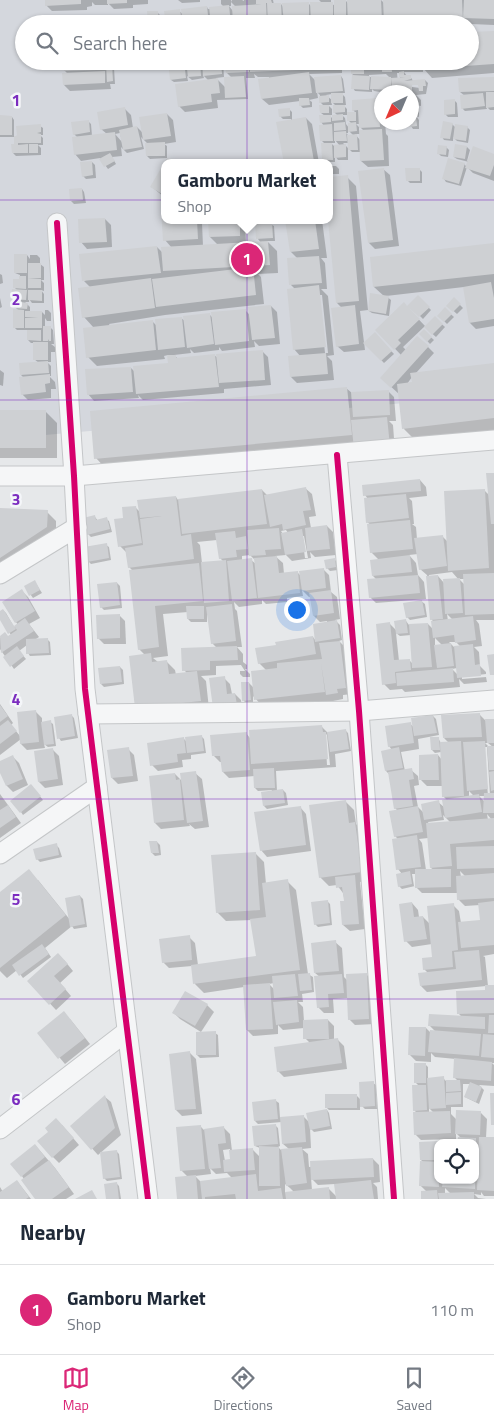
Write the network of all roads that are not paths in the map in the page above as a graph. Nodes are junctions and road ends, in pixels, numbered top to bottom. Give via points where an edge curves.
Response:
1 (57, 222) dead end
2 (494, 440) edge
3 (337, 454) junction
4 (0, 476) edge
5 (74, 476) junction
6 (77, 527) junction
7 (0, 574) edge
8 (494, 700) edge
9 (359, 710) junction
10 (88, 714) junction
11 (97, 787) junction
12 (0, 854) edge
13 (126, 1032) junction
14 (0, 1129) edge
15 (148, 1199) edge
16 (394, 1199) edge

1 - 5 street
2 - 3 street
3 - 5 street
3 - 9 street
4 - 5 street
5 - 6 street
6 - 7 street
6 - 10 street
8 - 9 street
9 - 10 street
9 - 16 street
10 - 11 street
11 - 12 street
11 - 13 street
13 - 14 street
13 - 15 street

